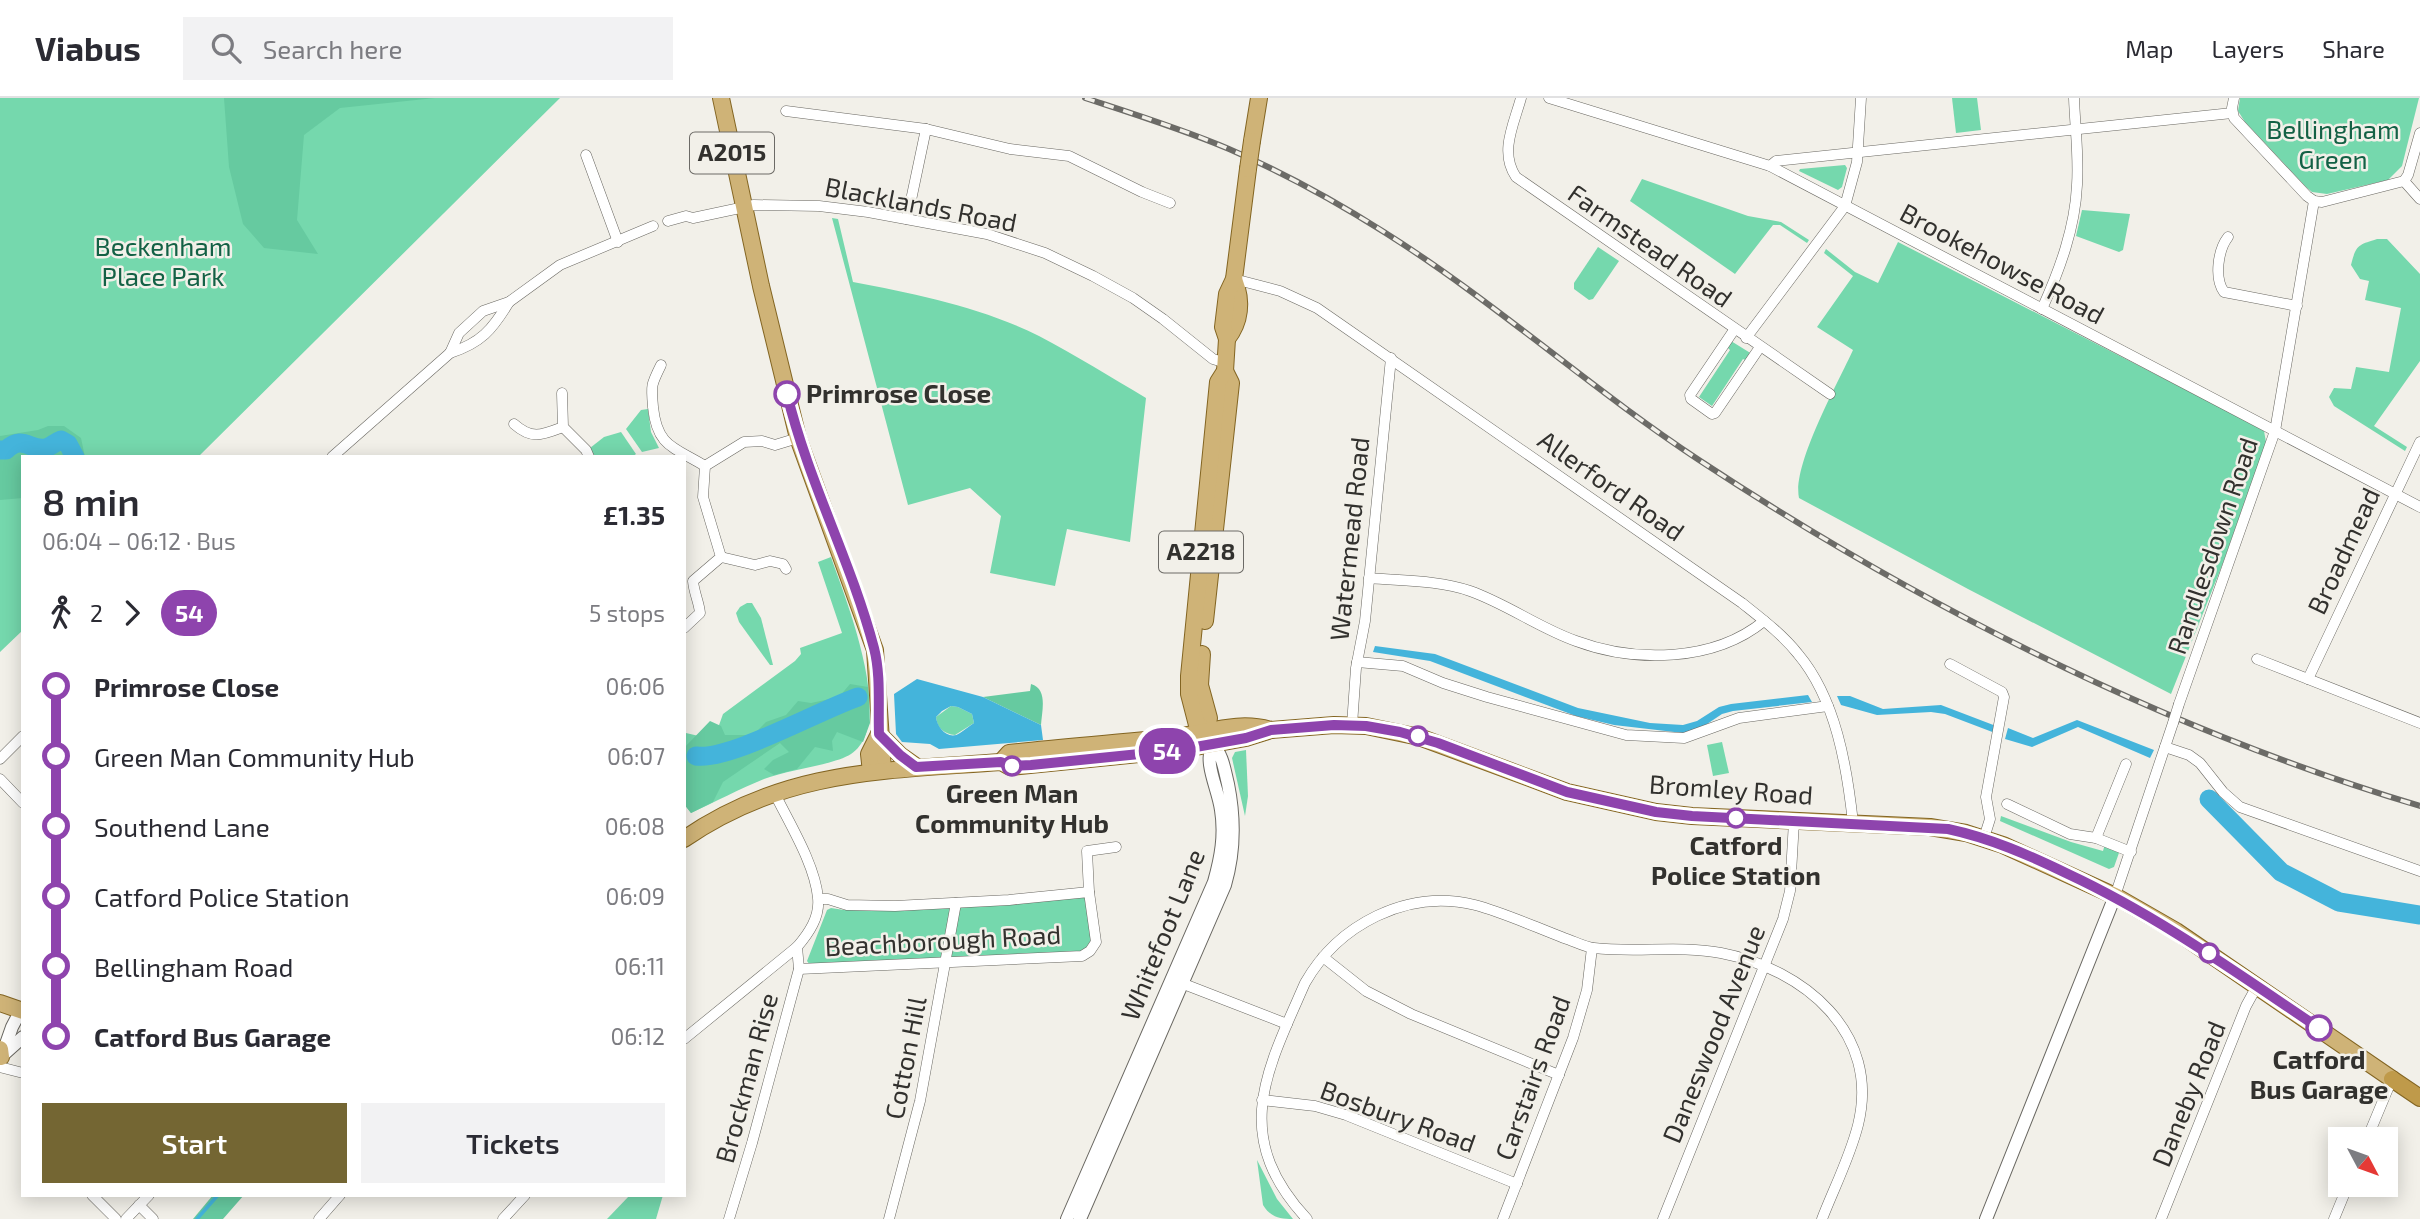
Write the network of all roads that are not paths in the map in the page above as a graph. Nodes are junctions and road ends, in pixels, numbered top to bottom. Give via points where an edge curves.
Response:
1 (721, 98) edge
2 (1259, 98) edge
3 (1521, 98) edge
4 (1549, 98) edge
5 (1861, 98) edge
6 (2074, 98) edge
7 (2234, 98) edge
8 (786, 111) dead end
9 (2232, 113) junction
10 (926, 129) junction
11 (2075, 131) junction
12 (2420, 133) edge
13 (1858, 154) junction
14 (586, 155) dead end
15 (1770, 166) junction
16 (2404, 181) junction
17 (2420, 199) edge
18 (2314, 201) junction
19 (1170, 203) dead end
20 (1845, 206) junction
21 (744, 208) junction
22 (908, 219) junction
23 (668, 221) dead end
24 (650, 230) dead end
25 (2228, 237) dead end
26 (618, 242) junction
27 (1234, 279) junction
28 (509, 302) junction
29 (2297, 306) junction
30 (2042, 309) junction
31 (1734, 330) junction
32 (1746, 338) junction
33 (1760, 347) junction
34 (450, 353) junction
35 (1391, 358) junction
36 (661, 365) dead end
37 (1225, 367) junction
38 (562, 393) dead end
39 (1830, 394) dead end
40 (514, 424) dead end
41 (564, 426) junction
42 (2275, 431) junction
43 (798, 438) junction
44 (2420, 442) edge
45 (334, 455) edge
46 (587, 455) edge
47 (686, 455) edge
48 (686, 455) edge
49 (705, 466) junction
50 (2394, 494) junction
51 (2420, 507) edge
52 (721, 557) junction
53 (786, 569) dead end
54 (1369, 578) junction
55 (1764, 621) junction
56 (686, 626) edge
57 (2257, 659) dead end
58 (1357, 662) junction
59 (1950, 664) dead end
60 (2308, 679) junction
61 (1828, 706) junction
62 (2420, 723) edge
63 (1352, 726) junction
64 (879, 734) junction
65 (1209, 737) junction
66 (21, 738) edge
67 (2165, 747) junction
68 (0, 759) edge
69 (2126, 764) dead end
70 (916, 767) junction
71 (877, 771) junction
72 (1, 782) edge
73 (774, 792) junction
74 (21, 801) edge
75 (2007, 804) dead end
76 (1794, 821) junction
77 (1853, 823) junction
78 (686, 838) edge
79 (1984, 838) junction
80 (2096, 838) junction
81 (1116, 847) dead end
82 (2131, 852) junction
83 (2420, 871) edge
84 (1089, 892) junction
85 (2115, 896) junction
86 (819, 899) junction
87 (956, 903) junction
88 (797, 947) junction
89 (1591, 948) junction
90 (1323, 957) junction
91 (946, 962) junction
92 (1765, 967) junction
93 (799, 968) junction
94 (1177, 981) junction
95 (2257, 986) junction
96 (0, 1003) edge
97 (21, 1009) edge
98 (21, 1011) edge
99 (1287, 1024) junction
100 (686, 1037) edge
101 (21, 1039) edge
102 (0, 1059) edge
103 (21, 1072) edge
104 (1559, 1075) junction
105 (2392, 1079) junction
106 (2420, 1098) edge
107 (1262, 1101) junction
108 (2372, 1127) edge
109 (1517, 1184) junction
110 (94, 1197) edge
111 (147, 1197) edge
112 (338, 1197) edge
113 (523, 1197) edge
114 (2343, 1197) edge
115 (139, 1205) junction
116 (117, 1219) edge
117 (126, 1219) edge
118 (153, 1219) edge
119 (319, 1219) edge
120 (503, 1219) edge
121 (729, 1219) edge
122 (889, 1219) edge
123 (1068, 1219) edge
124 (1080, 1219) edge
125 (1307, 1219) edge
126 (1503, 1219) edge
127 (1663, 1219) edge
128 (1822, 1219) edge
129 (1986, 1219) edge
130 (2161, 1219) edge
131 (2334, 1219) edge

1 - 21 main road, A2015
2 - 27 main road, A2218, bridge
3 - 31 street, Farmstead Road via 1507,153 1516,177
4 - 15 street, Brookehowse Road
5 - 13 street
6 - 11 street
7 - 9 street
8 - 10 street
9 - 11 street
9 - 18 street
10 - 19 street via 1010,149 1069,156
10 - 22 street
11 - 13 street
11 - 30 street via 2073,221
12 - 16 street
13 - 15 street via 1776,161
13 - 20 street
14 - 26 street
15 - 20 street, Brookehowse Road
16 - 17 street
16 - 18 street
18 - 29 street, Randlesdown Road
20 - 30 street, Brookehowse Road
20 - 32 street
21 - 22 street, Blacklands Road via 818,205
21 - 23 street, Blacklands Road
21 - 43 main road, A2015
22 - 37 street, Blacklands Road via 987,234 1045,253 1132,298
24 - 26 street
25 - 29 street via 2219,254 2219,283 2224,292
26 - 28 street via 561,265
27 - 35 street, Allerford Road via 1298,298
27 - 37 main road, A2218 via 1223,327
28 - 34 street via 496,324 471,346
28 - 34 street via 483,311 459,333
29 - 42 street, Randlesdown Road
30 - 42 street, Brookehowse Road
31 - 32 street, Farmstead Road
31 - 33 street via 1690,396 1712,414
32 - 33 street, Farmstead Road
33 - 39 street, Farmstead Road
34 - 45 street
35 - 54 street, Watermead Road
35 - 55 street, Allerford Road
36 - 47 street via 650,386 654,418 659,435
37 - 65 main road, A2218 via 1231,383 1197,655
38 - 41 street
40 - 41 street via 524,433 541,435
41 - 46 street
42 - 50 street, Brookehowse Road
42 - 67 street, Randlesdown Road, bridge
43 - 49 street via 775,445 744,442
43 - 64 main road, A2015 via 875,650
44 - 50 street, Broadmead
48 - 49 street
49 - 52 street via 703,497
50 - 51 street, Brookehowse Road
50 - 60 street, Broadmead
52 - 53 street via 755,565 783,564
52 - 56 street via 694,581 700,614
54 - 55 street via 1468,590 1576,641 1626,653 1682,655 1706,649
54 - 58 street, Watermead Road
55 - 61 street, Allerford Road via 1800,656
57 - 60 street
58 - 61 street via 1403,666 1487,697 1626,734 1684,738 1739,718
58 - 63 street, Watermead Road
59 - 79 street via 2004,697 1986,797 1990,819
60 - 62 street
61 - 77 street, Allerford Road
63 - 65 main road, Bromley Road via 1271,730 1254,725
63 - 76 main road, Bromley Road via 1419,737 1549,786 1637,808 1674,815
64 - 70 main road
64 - 71 main road, A2015 via 869,754
65 - 70 main road, Bromley Road via 1009,753 1001,762
65 - 94 street, Whitefoot Lane via 1220,752 1233,806 1233,851 1225,886
66 - 68 street
67 - 82 street, Randlesdown Road
67 - 83 street via 2200,763 2240,807
69 - 80 street
70 - 71 main road, Bromley Road
71 - 73 main road, Bromley Road
72 - 74 street
73 - 78 main road, Bromley Road
73 - 86 street via 811,870
75 - 80 street via 2070,834
76 - 77 main road, Bromley Road
76 - 92 street, Daneswood Avenue via 1787,905
77 - 79 main road, Bromley Road via 1948,829
79 - 85 main road, Bromley Road
80 - 82 street
81 - 84 street via 1087,851
82 - 85 street, Randlesdown Road
84 - 87 street, Beachborough Road
84 - 91 street, Beachborough Road via 1097,937 1086,954
85 - 95 main road, Bromley Road
85 - 129 street
86 - 87 street, Beachborough Road via 847,905
86 - 88 street via 814,923
87 - 91 street, Cotton Hill
88 - 93 street, Brockman Rise
88 - 100 street
89 - 90 street via 1475,905 1432,902 1376,916 1345,934
89 - 92 street via 1718,952
89 - 104 street, Carstairs Road via 1583,1006
90 - 99 street via 1305,982
90 - 104 street via 1366,991 1411,1014
91 - 93 street, Beachborough Road
91 - 122 street, Cotton Hill via 920,1101
92 - 127 street, Daneswood Avenue
92 - 128 street via 1809,991 1833,1012 1852,1042 1858,1067 1862,1091 1858,1125
93 - 121 street, Brockman Rise
94 - 99 street
94 - 123 street, Whitefoot Lane
94 - 124 street, Whitefoot Lane
95 - 105 main road, Bromley Road
95 - 130 street, Daneby Road
96 - 97 main road
98 - 102 street
99 - 107 street via 1265,1080
101 - 102 street
102 - 103 street
104 - 109 street, Carstairs Road
105 - 106 highway, Bromley Road
105 - 108 street
107 - 109 street, Bosbury Road via 1315,1106 1346,1115
107 - 125 street via 1262,1129 1270,1163 1284,1192
109 - 126 street, Carstairs Road
110 - 116 street
111 - 115 street
112 - 119 street
113 - 120 street
114 - 131 street
115 - 117 street
115 - 118 street

